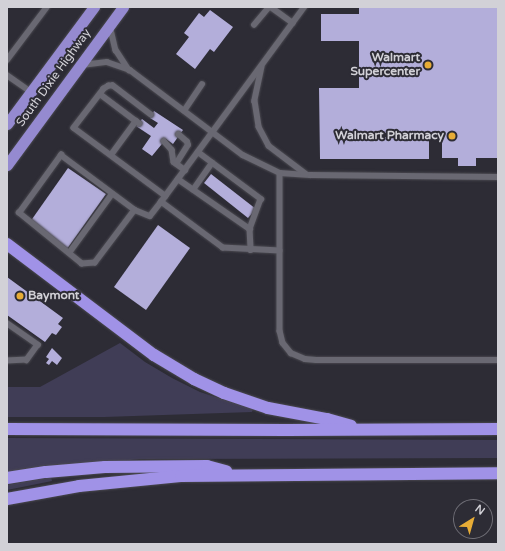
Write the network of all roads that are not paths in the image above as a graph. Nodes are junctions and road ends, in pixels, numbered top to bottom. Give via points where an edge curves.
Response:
1 (47, 7) edge
2 (94, 7) edge
3 (123, 7) edge
4 (270, 7) edge
5 (304, 7) edge
6 (293, 23) junction
7 (110, 24) junction
8 (254, 25) dead end
9 (7, 60) edge
10 (264, 62) junction
11 (79, 67) junction
12 (130, 70) junction
13 (7, 75) edge
14 (202, 84) dead end
15 (31, 92) junction
16 (100, 94) junction
17 (184, 111) junction
18 (152, 115) dead end
19 (7, 124) edge
20 (212, 132) junction
21 (179, 136) dead end
22 (164, 141) dead end
23 (198, 152) junction
24 (111, 155) junction
25 (212, 163) junction
26 (176, 164) junction
27 (7, 165) edge
28 (185, 170) junction
29 (280, 173) junction
30 (306, 175) junction
31 (498, 177) edge
32 (178, 179) junction
33 (193, 190) junction
34 (112, 194) junction
35 (166, 196) junction
36 (161, 202) junction
37 (135, 210) junction
38 (250, 229) junction
39 (7, 237) edge
40 (7, 244) edge
41 (250, 250) junction
42 (280, 250) junction
43 (18, 252) junction
44 (68, 253) junction
45 (7, 324) edge
46 (498, 360) edge
47 (7, 361) edge
48 (7, 429) edge
49 (364, 429) junction
50 (498, 429) edge
51 (498, 473) edge
52 (241, 475) junction
53 (7, 478) edge
54 (7, 499) edge

1 - 9 lane
2 - 15 highway, South Dixie Highway
3 - 7 highway, South Dixie Highway
4 - 6 lane
4 - 8 lane
5 - 6 lane
6 - 10 lane
7 - 11 highway, South Dixie Highway
7 - 12 lane via 116,50
10 - 20 lane
10 - 30 lane via 255,101 259,127 269,146
11 - 12 lane via 89,63 107,62
11 - 27 highway, South Dixie Highway
12 - 17 lane
13 - 15 lane
14 - 17 lane
15 - 19 highway, South Dixie Highway
16 - 18 lane via 106,87 113,86
16 - 24 lane via 137,122
16 - 24 lane via 74,128
17 - 20 lane
20 - 23 lane
20 - 29 lane via 243,155
21 - 26 lane via 188,146
22 - 26 lane via 172,150
23 - 25 lane
23 - 28 lane
24 - 35 lane
25 - 33 lane
25 - 38 lane via 261,199
26 - 28 lane
28 - 32 lane
29 - 30 lane
29 - 42 lane
30 - 31 lane
32 - 33 lane
32 - 35 lane
33 - 38 lane
34 - 37 lane
34 - 44 lane
34 - 44 lane via 61,155 19,213
35 - 36 lane
36 - 37 lane via 150,216
36 - 41 lane via 223,248
37 - 44 lane via 95,263 82,264
38 - 41 lane
39 - 43 highway
40 - 43 highway
41 - 42 lane
42 - 46 lane via 280,331 287,349 297,356 316,360
43 - 49 highway via 154,356 194,379 224,393 268,408
45 - 47 lane via 38,345 27,360
48 - 49 highway
49 - 50 highway
51 - 52 highway
52 - 53 highway via 207,466 138,466 76,468
52 - 54 highway via 160,477 38,492

